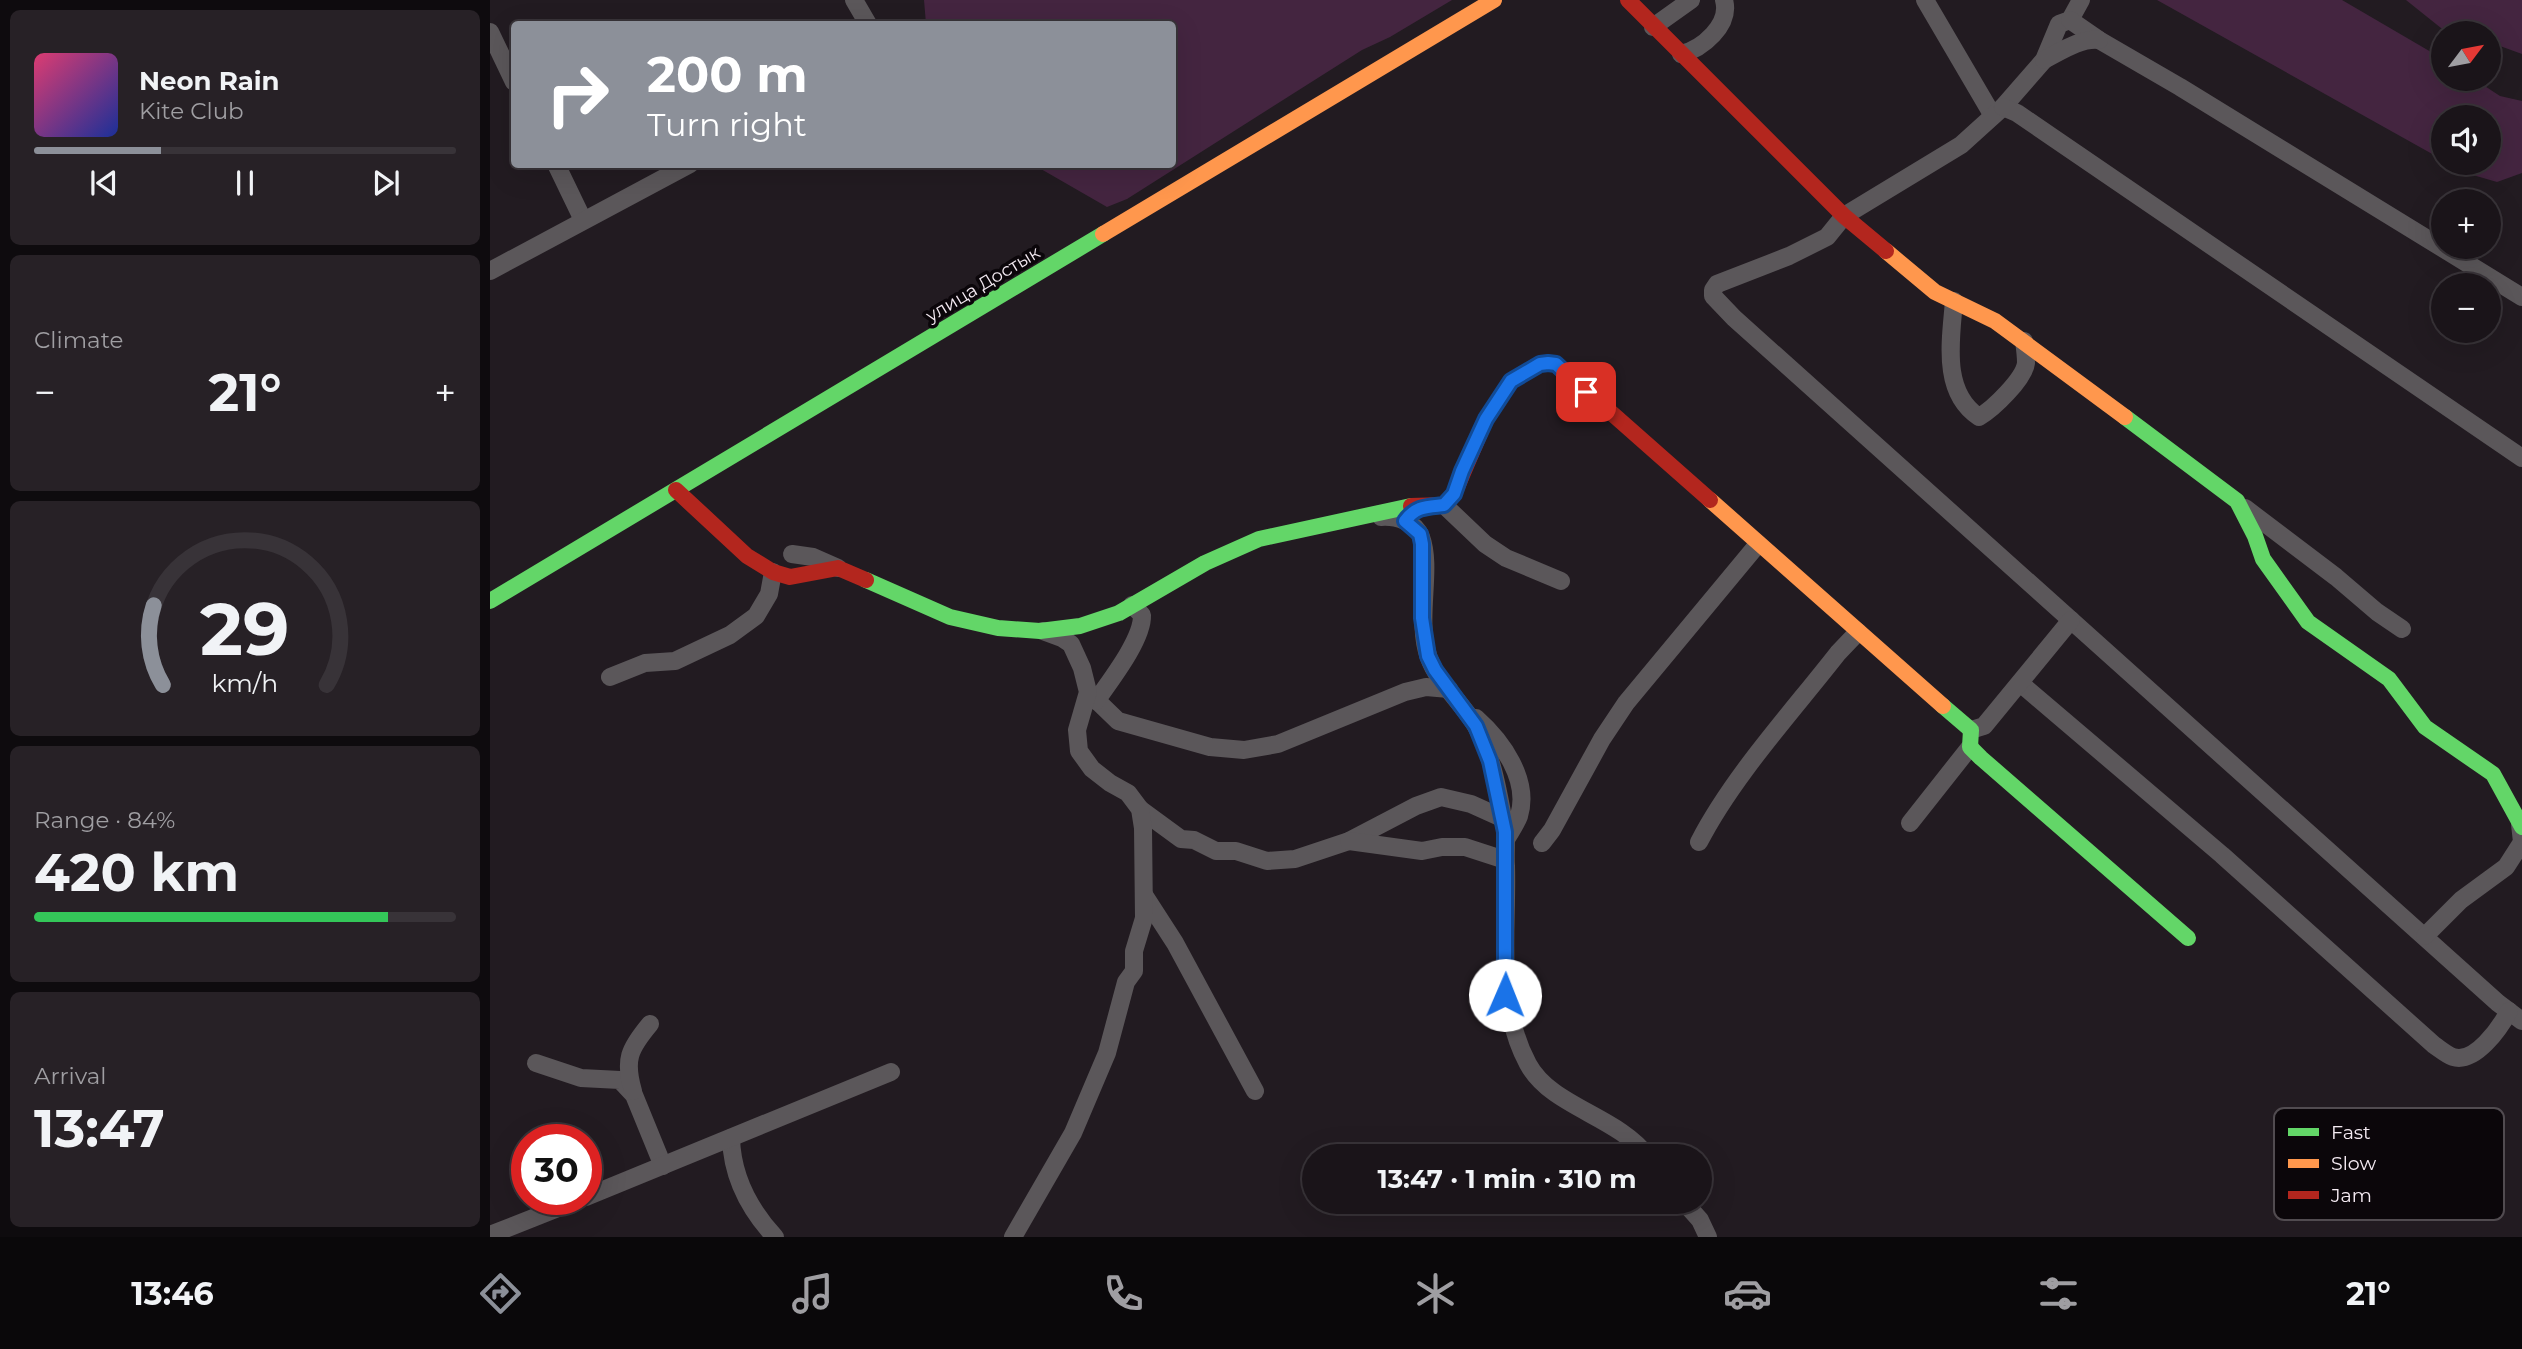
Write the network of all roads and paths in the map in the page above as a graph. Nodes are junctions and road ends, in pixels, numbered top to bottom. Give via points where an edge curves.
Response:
1 (854, 0) edge
2 (1494, 0) edge
3 (1628, 0) edge
4 (1691, 0) edge
5 (1724, 0) edge
6 (1925, 0) edge
7 (2081, 0) edge
8 (2070, 20) junction
9 (866, 21) edge
10 (1653, 27) junction
11 (490, 32) edge
12 (2099, 40) junction
13 (1681, 54) junction
14 (2044, 60) junction
15 (511, 76) edge
16 (1998, 112) junction
17 (557, 168) edge
18 (682, 168) edge
19 (1844, 216) junction
20 (583, 220) junction
21 (490, 271) edge
22 (2522, 298) edge
23 (1954, 300) junction
24 (2024, 341) junction
25 (2522, 458) edge
26 (676, 490) junction
27 (2237, 501) junction
28 (1444, 505) junction
29 (1421, 507) junction
30 (1352, 518) junction
31 (1405, 521) junction
32 (1758, 544) junction
33 (792, 554) dead end
34 (838, 568) junction
35 (772, 572) junction
36 (1561, 580) dead end
37 (490, 601) edge
38 (1132, 605) junction
39 (2071, 620) junction
40 (2402, 629) dead end
41 (1040, 631) junction
42 (1858, 632) junction
43 (610, 677) dead end
44 (2020, 682) junction
45 (1449, 689) junction
46 (1092, 696) junction
47 (1460, 704) junction
48 (1970, 739) junction
49 (1140, 809) junction
50 (1502, 818) junction
51 (1910, 823) dead end
52 (2521, 825) edge
53 (1349, 841) junction
54 (1505, 841) junction
55 (1699, 842) dead end
56 (1542, 843) dead end
57 (1506, 860) junction
58 (1144, 895) junction
59 (2425, 936) junction
60 (2188, 938) dead end
61 (2515, 1016) edge
62 (650, 1024) dead end
63 (630, 1051) junction
64 (536, 1063) dead end
65 (891, 1072) dead end
66 (620, 1080) junction
67 (1255, 1091) dead end
68 (634, 1095) junction
69 (731, 1138) junction
70 (1635, 1144) edge
71 (663, 1166) junction
72 (602, 1191) edge
73 (1695, 1214) edge
74 (541, 1215) edge
75 (490, 1235) edge
76 (775, 1237) edge
77 (1013, 1237) edge
78 (1708, 1237) edge

1 - 9 street
2 - 26 street, улица Достык
3 - 10 street
4 - 10 street
5 - 13 street via 1727,8 1710,38
6 - 16 street
7 - 8 street
8 - 12 street
8 - 14 street via 2059,24
10 - 13 street
11 - 15 street
12 - 14 street
12 - 22 street
13 - 19 street
14 - 16 street
16 - 19 street via 1961,145
16 - 25 street via 2017,113
17 - 20 street
18 - 20 street
19 - 23 street via 1935,292
19 - 39 street via 1827,237 1717,284 1713,296
20 - 21 street
23 - 24 street
23 - 24 street via 1949,364 1967,406 1979,417 2022,373
24 - 27 street
26 - 35 street via 747,556
26 - 37 street, улица Достык
27 - 40 street
27 - 52 street via 2263,559 2308,622 2389,679 2425,727 2493,774
28 - 29 street
28 - 32 street via 1454,494 1486,419 1511,381 1548,363 1556,364
28 - 36 street via 1506,558
29 - 30 street
29 - 31 street
30 - 31 street
30 - 38 street via 1259,539 1205,563
31 - 45 street via 1420,534 1422,544 1422,618 1428,656
32 - 42 street
32 - 56 street via 1626,703
33 - 34 street
34 - 35 street via 790,578
34 - 41 street via 950,617
35 - 43 street via 769,594 756,616 730,635 675,661 645,663
38 - 41 street via 1099,621
38 - 46 street via 1142,615 1142,622
39 - 44 street
39 - 59 street
41 - 46 street via 1071,644
42 - 48 street
42 - 55 street via 1730,790
44 - 48 street
44 - 61 street via 2434,1045 2452,1057 2470,1056
45 - 46 street via 1426,687 1405,692 1278,744 1244,750 1210,747 1118,721
45 - 47 street
46 - 49 street via 1077,730 1079,751 1092,769 1128,793
47 - 50 street via 1476,726 1490,761
47 - 54 street via 1488,728 1517,772 1522,795 1519,817
48 - 51 street
48 - 60 street
49 - 53 street via 1181,839 1267,861 1295,859
49 - 58 street
50 - 53 street via 1441,797
50 - 54 street
52 - 59 street via 2522,842 2506,867 2461,900
53 - 57 street via 1422,851 1465,848
54 - 57 street
57 - 70 street via 1505,995 1518,1044 1529,1067 1549,1088 1622,1131
58 - 67 street
58 - 77 street via 1134,971 1126,982 1107,1054 1073,1133
59 - 61 street
62 - 63 street
63 - 66 street
63 - 68 street via 628,1073
64 - 66 street via 581,1078
65 - 69 street
66 - 68 street
68 - 71 street
69 - 71 street
69 - 76 street via 737,1175 757,1217
71 - 72 street
73 - 78 street
74 - 75 street

